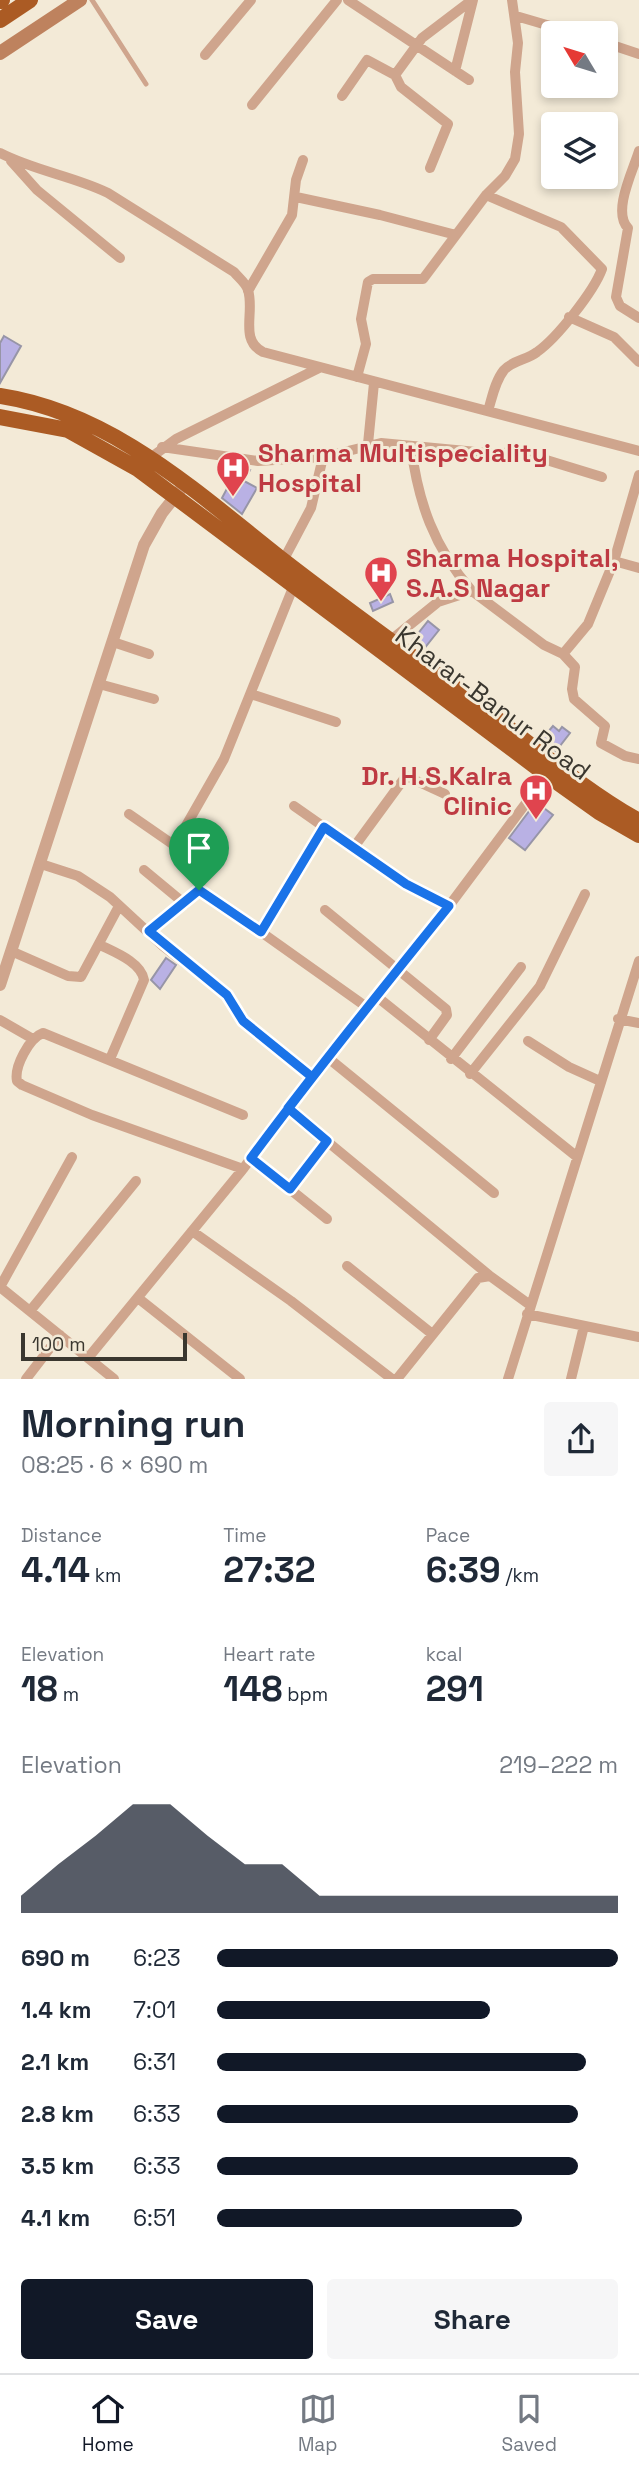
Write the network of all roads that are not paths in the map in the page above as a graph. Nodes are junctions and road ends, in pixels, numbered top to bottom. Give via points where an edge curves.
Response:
1 (30, 0) edge
2 (80, 0) edge
3 (92, 0) edge
4 (251, 0) edge
5 (337, 0) edge
6 (348, 0) edge
7 (472, 0) edge
8 (512, 0) edge
9 (516, 16) junction
10 (0, 20) edge
11 (541, 23) edge
12 (416, 43) junction
13 (618, 47) edge
14 (0, 53) edge
15 (639, 54) edge
16 (205, 55) dead end
17 (455, 71) junction
18 (395, 75) junction
19 (469, 80) dead end
20 (146, 84) dead end
21 (342, 96) dead end
22 (252, 105) dead end
23 (4, 155) edge
24 (638, 156) edge
25 (303, 160) dead end
26 (430, 168) dead end
27 (486, 195) junction
28 (296, 197) junction
29 (628, 228) junction
30 (456, 235) junction
31 (639, 235) edge
32 (120, 258) dead end
33 (602, 269) junction
34 (620, 275) junction
35 (248, 290) junction
36 (569, 317) junction
37 (639, 318) edge
38 (639, 362) edge
39 (319, 369) junction
40 (357, 377) junction
41 (374, 383) junction
42 (0, 396) edge
43 (488, 411) junction
44 (0, 417) edge
45 (368, 444) junction
46 (411, 446) junction
47 (639, 451) edge
48 (323, 457) junction
49 (150, 458) junction
50 (639, 475) edge
51 (602, 477) dead end
52 (180, 489) junction
53 (283, 561) junction
54 (614, 561) junction
55 (639, 568) edge
56 (293, 585) junction
57 (472, 592) junction
58 (391, 640) junction
59 (113, 642) junction
60 (149, 654) dead end
61 (563, 654) junction
62 (99, 684) junction
63 (251, 694) junction
64 (154, 699) dead end
65 (336, 722) dead end
66 (639, 759) edge
67 (547, 775) junction
68 (445, 794) dead end
69 (294, 806) dead end
70 (129, 814) dead end
71 (639, 821) edge
72 (324, 827) junction
73 (639, 835) edge
74 (175, 845) junction
75 (354, 847) junction
76 (41, 864) junction
77 (144, 870) dead end
78 (199, 890) junction
79 (585, 894) dead end
80 (185, 904) junction
81 (119, 906) junction
82 (449, 906) junction
83 (325, 910) dead end
84 (149, 931) junction
85 (261, 932) junction
86 (100, 945) junction
87 (11, 951) junction
88 (639, 961) edge
89 (521, 967) dead end
90 (398, 968) junction
91 (0, 985) edge
92 (376, 996) junction
93 (368, 1008) junction
94 (618, 1019) junction
95 (0, 1020) edge
96 (639, 1023) edge
97 (33, 1039) junction
98 (429, 1040) junction
99 (528, 1041) dead end
100 (327, 1057) junction
101 (110, 1059) junction
102 (451, 1059) junction
103 (470, 1074) junction
104 (312, 1077) junction
105 (600, 1081) junction
106 (288, 1108) junction
107 (243, 1115) dead end
108 (327, 1141) junction
109 (576, 1156) junction
110 (72, 1157) dead end
111 (251, 1158) junction
112 (243, 1169) junction
113 (136, 1181) dead end
114 (290, 1189) junction
115 (494, 1193) dead end
116 (327, 1219) dead end
117 (192, 1231) junction
118 (347, 1266) dead end
119 (491, 1276) junction
120 (0, 1287) edge
121 (138, 1298) junction
122 (528, 1309) junction
123 (30, 1311) junction
124 (584, 1326) junction
125 (431, 1333) junction
126 (60, 1335) junction
127 (639, 1337) edge
128 (88, 1358) junction
129 (26, 1379) edge
130 (114, 1379) edge
131 (240, 1379) edge
132 (391, 1379) edge
133 (397, 1379) edge
134 (508, 1379) edge
135 (571, 1379) edge

1 - 10 highway
2 - 14 main road
3 - 20 lane
4 - 16 street
5 - 22 street
6 - 12 street
7 - 12 street
7 - 17 street
8 - 9 street
9 - 11 street
9 - 27 street via 520,110 515,159
12 - 17 street
12 - 18 street
13 - 15 street
17 - 19 street
18 - 21 street via 367,60
18 - 26 street via 401,87 448,124
23 - 32 street via 37,190
23 - 35 street via 31,169 93,185 117,197 234,272
24 - 29 street via 622,211
25 - 28 street
27 - 30 street
27 - 33 street via 561,227
28 - 30 street
28 - 35 street via 292,215
29 - 31 street
29 - 34 street
30 - 40 street via 423,279 368,282 361,319 366,344
33 - 34 street
33 - 36 street
34 - 37 street via 617,302
35 - 39 street via 254,348
36 - 38 street via 614,337
36 - 43 street via 539,351 502,372
39 - 40 street
39 - 49 street
40 - 41 street
41 - 43 street
41 - 45 street
42 - 49 highway via 50,407 96,426
43 - 47 street
44 - 49 highway, Kharar-Banur Road via 68,430
45 - 46 street
45 - 48 street
46 - 51 street via 498,454 517,451
46 - 57 street via 423,512 441,551
48 - 49 street via 258,461
48 - 53 street via 312,508
49 - 52 highway, Kharar-Banur Road
50 - 54 street
52 - 53 highway
52 - 56 highway, Kharar-Banur Road
52 - 59 street via 144,545
53 - 58 highway
54 - 55 street
54 - 61 street via 588,624
56 - 63 street
56 - 67 highway, Kharar-Banur Road
57 - 58 street via 438,602
57 - 61 street
58 - 71 highway
59 - 60 street
59 - 62 street
61 - 66 street via 575,667 574,699 605,726 601,743
62 - 64 street
62 - 76 street
63 - 65 street
63 - 74 street via 212,782
67 - 73 highway, Kharar-Banur Road via 598,813
67 - 82 street
68 - 75 street via 406,776
69 - 72 street
70 - 74 street
72 - 75 street
72 - 85 street
74 - 78 street via 207,868
75 - 82 street via 406,884
76 - 81 street via 78,876
76 - 87 street
77 - 80 street
78 - 80 street
78 - 85 street
79 - 103 street via 540,986
80 - 84 street
81 - 84 street
81 - 86 street
82 - 90 street
83 - 90 street
84 - 104 street via 227,995 243,1021
85 - 93 street
86 - 87 street via 88,969 75,979
86 - 101 street via 129,961 144,980
87 - 91 street
88 - 94 street
89 - 102 street
90 - 92 street
90 - 98 street via 446,1009 447,1015
92 - 93 street
92 - 98 street
93 - 100 street
94 - 96 street
94 - 105 street
95 - 97 street
97 - 101 street via 43,1032 52,1034
97 - 112 street via 15,1074 22,1085
98 - 102 street
99 - 105 street
100 - 104 street
100 - 115 street
101 - 107 street
102 - 103 street
103 - 109 street
104 - 106 street
105 - 109 street
106 - 108 street
106 - 111 street
108 - 114 street
108 - 119 street
109 - 122 street
110 - 120 street
111 - 112 street
111 - 114 street
112 - 117 street
113 - 123 street
114 - 116 street
117 - 121 street
117 - 132 street
118 - 125 street
119 - 122 street
119 - 125 street via 478,1278
120 - 123 street
121 - 128 street
121 - 131 street
122 - 124 street
122 - 134 street
123 - 126 street
124 - 127 street
124 - 135 street
125 - 133 street
126 - 128 street
126 - 129 street
128 - 130 street

